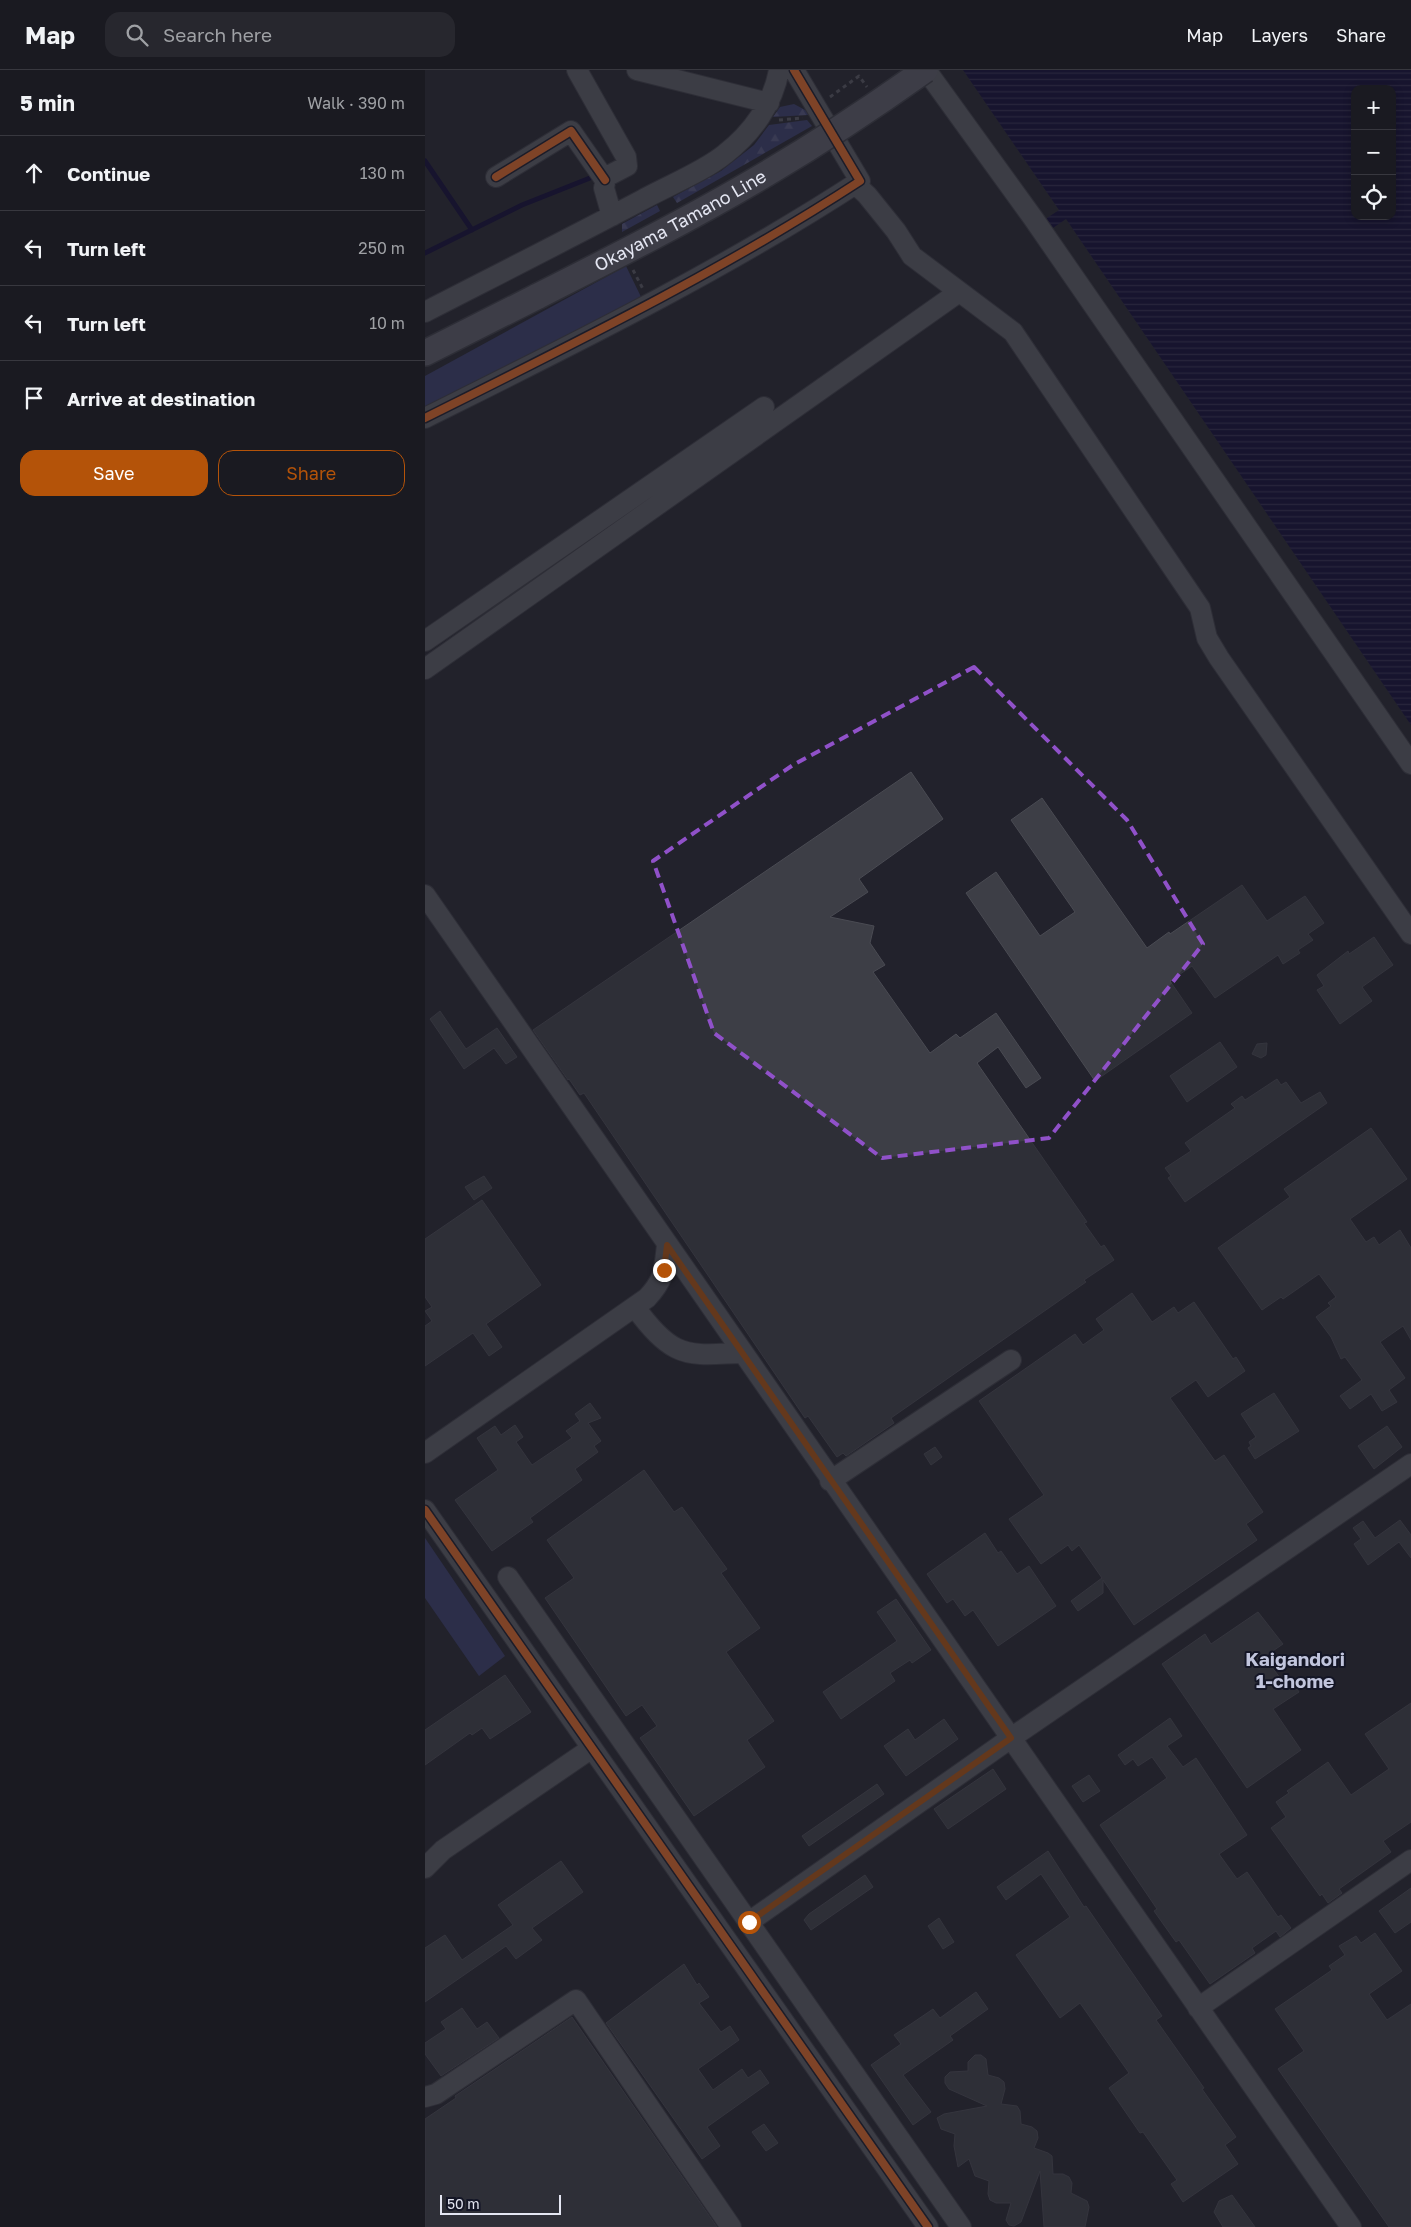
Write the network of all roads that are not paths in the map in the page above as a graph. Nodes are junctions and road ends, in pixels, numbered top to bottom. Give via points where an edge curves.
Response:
1 (577, 70) edge
2 (637, 70) edge
3 (779, 70) edge
4 (794, 70) edge
5 (925, 70) edge
6 (773, 107) junction
7 (809, 111) junction
8 (496, 177) dead end
9 (605, 180) junction
10 (855, 184) junction
11 (612, 216) junction
12 (959, 292) junction
13 (425, 312) edge
14 (425, 353) edge
15 (765, 407) dead end
16 (425, 418) edge
17 (425, 641) edge
18 (425, 669) edge
19 (1411, 764) edge
20 (425, 895) edge
21 (1411, 934) edge
22 (667, 1245) junction
23 (635, 1307) junction
24 (742, 1352) junction
25 (1011, 1360) dead end
26 (425, 1453) edge
27 (1411, 1464) edge
28 (830, 1481) junction
29 (425, 1510) edge
30 (508, 1577) dead end
31 (1011, 1738) junction
32 (591, 1748) junction
33 (1411, 1860) edge
34 (425, 1868) edge
35 (749, 1922) junction
36 (1198, 2008) junction
37 (425, 2097) edge
38 (731, 2227) edge
39 (928, 2227) edge
40 (961, 2227) edge
41 (1351, 2227) edge

1 - 9 street via 626,157 627,166 605,177
2 - 6 street
3 - 6 street
4 - 7 street
5 - 14 main road, Okayama Tamano Line, bridge via 766,174 667,230
5 - 19 street via 1045,234
6 - 7 street via 798,96
6 - 11 street via 724,155
7 - 10 street via 860,181
8 - 9 street via 571,131
9 - 11 street via 604,188
10 - 12 street via 896,231 912,256
10 - 16 street via 764,240 650,303
11 - 13 street
12 - 18 street
12 - 21 street via 1013,332 1200,608 1207,638 1219,658
15 - 17 street
20 - 22 street
22 - 23 street via 659,1285
22 - 24 street
23 - 24 street via 643,1319 677,1348 697,1353
23 - 26 street
24 - 28 street
25 - 28 street
27 - 31 street
28 - 31 street
29 - 32 street
30 - 35 street
31 - 35 street
31 - 36 street
32 - 34 street via 443,1850
32 - 39 street
33 - 36 street
35 - 40 street
36 - 41 street
37 - 38 street via 436,2094 577,2000

